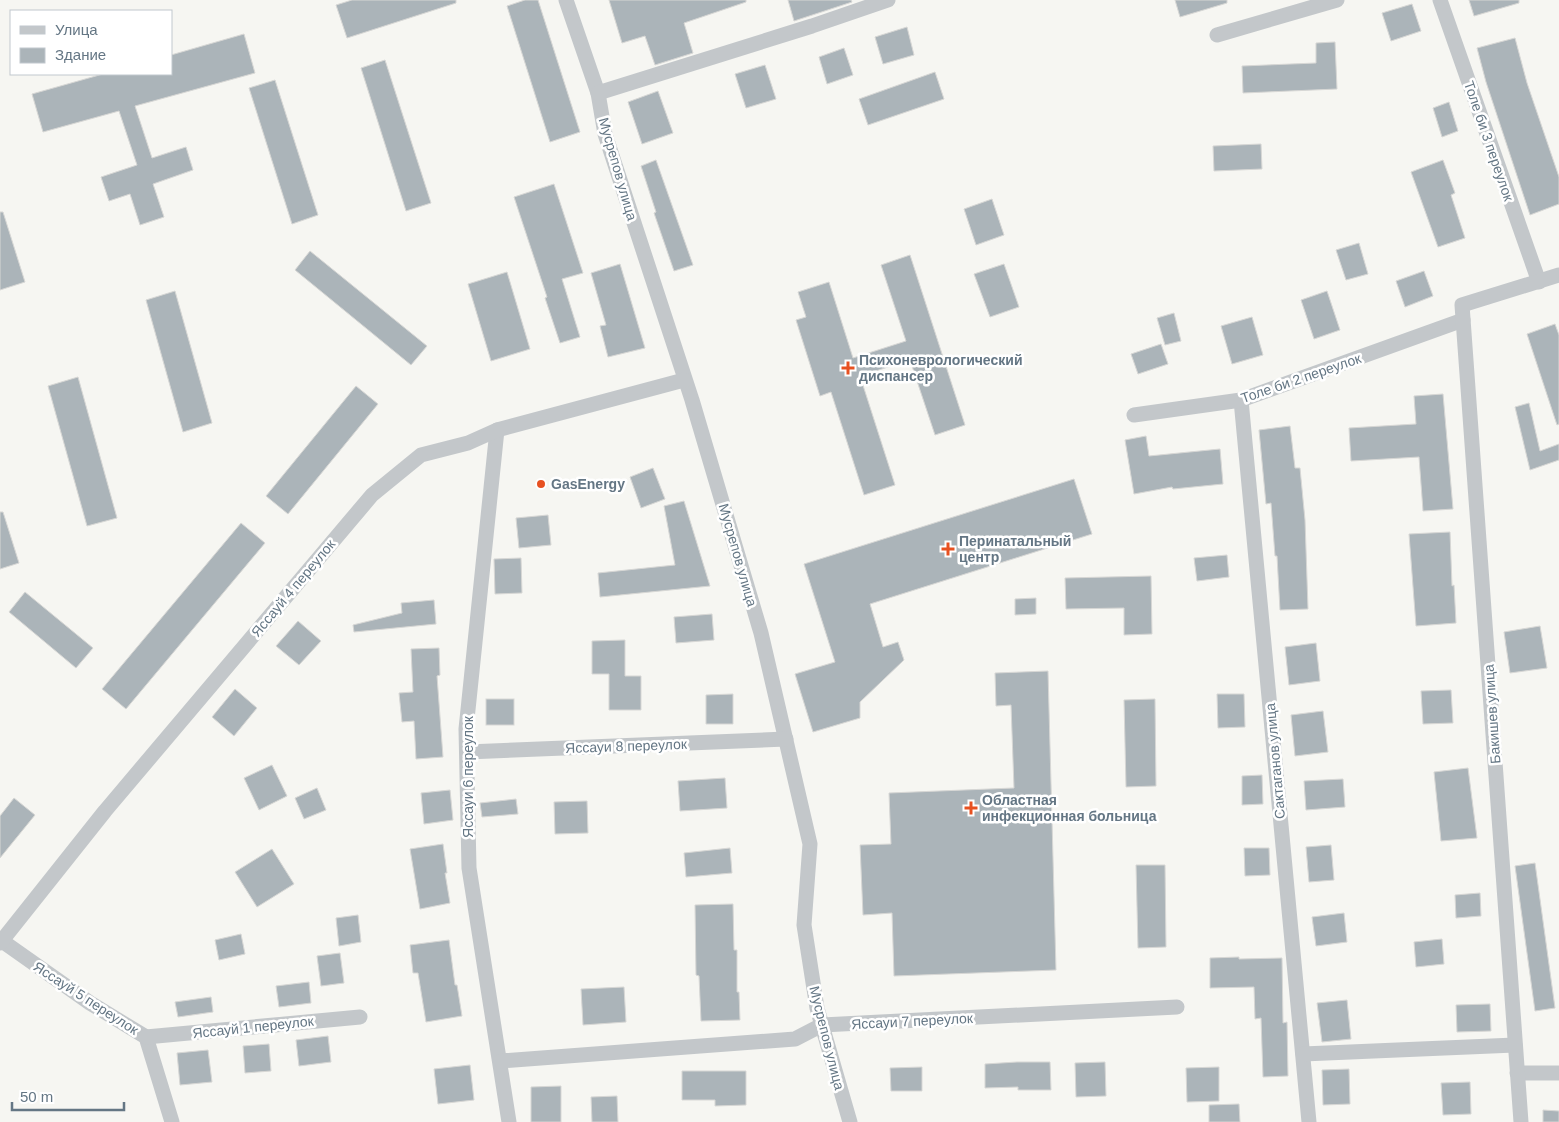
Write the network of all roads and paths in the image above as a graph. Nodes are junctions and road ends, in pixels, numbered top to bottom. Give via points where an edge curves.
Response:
1 (566, 0) edge
2 (888, 0) edge
3 (1337, 0) edge
4 (1440, 0) edge
5 (1217, 35) dead end
6 (598, 93) junction
7 (1559, 275) edge
8 (1539, 282) junction
9 (1463, 313) junction
10 (684, 380) junction
11 (1242, 400) junction
12 (1134, 415) dead end
13 (497, 430) junction
14 (786, 739) junction
15 (467, 752) junction
16 (1, 942) edge
17 (1177, 1007) dead end
18 (360, 1017) dead end
19 (822, 1025) junction
20 (146, 1038) junction
21 (1515, 1045) junction
22 (1303, 1054) junction
23 (501, 1061) junction
24 (1517, 1073) junction
25 (1559, 1073) edge
26 (172, 1122) edge
27 (510, 1122) edge
28 (850, 1122) edge
29 (1309, 1122) edge
30 (1521, 1122) edge

1 - 6 street, Мусрепов улица
2 - 6 street
3 - 5 street
4 - 8 street, Толе би 3 переулок
6 - 10 street, Мусрепов улица via 605,134
7 - 8 street, Толе би 2 переулок
8 - 9 street, Толе би 2 переулок
9 - 11 street, Толе би 2 переулок
9 - 21 street, Бакишев улица
10 - 13 street, Яссауй 4 переулок
10 - 14 street, Мусрепов улица via 761,633
11 - 12 street, Толе би 2 переулок
11 - 22 street, Сактаганов улица
13 - 15 street, Яссауи 6 переулок via 466,729
13 - 16 street, Яссауй 4 переулок via 468,444 421,455 372,495 105,811
14 - 15 street, Яссауи 8 переулок
14 - 19 street, Мусрепов улица via 810,844 804,925
15 - 23 street, Яссауи 6 переулок via 469,868
16 - 20 street, Яссауй 5 переулок
17 - 19 street, Яссауи 7 переулок
18 - 20 street, Яссауй 1 переулок
19 - 23 street, Яссауи 7 переулок via 795,1039
19 - 28 street, Мусрепов улица
20 - 26 street, Яссауй 5 переулок
21 - 22 street
21 - 24 street, Бакишев улица
22 - 29 street, Сактаганов улица
23 - 27 street, Яссауи 6 переулок
24 - 25 street
24 - 30 street, Бакишев улица

